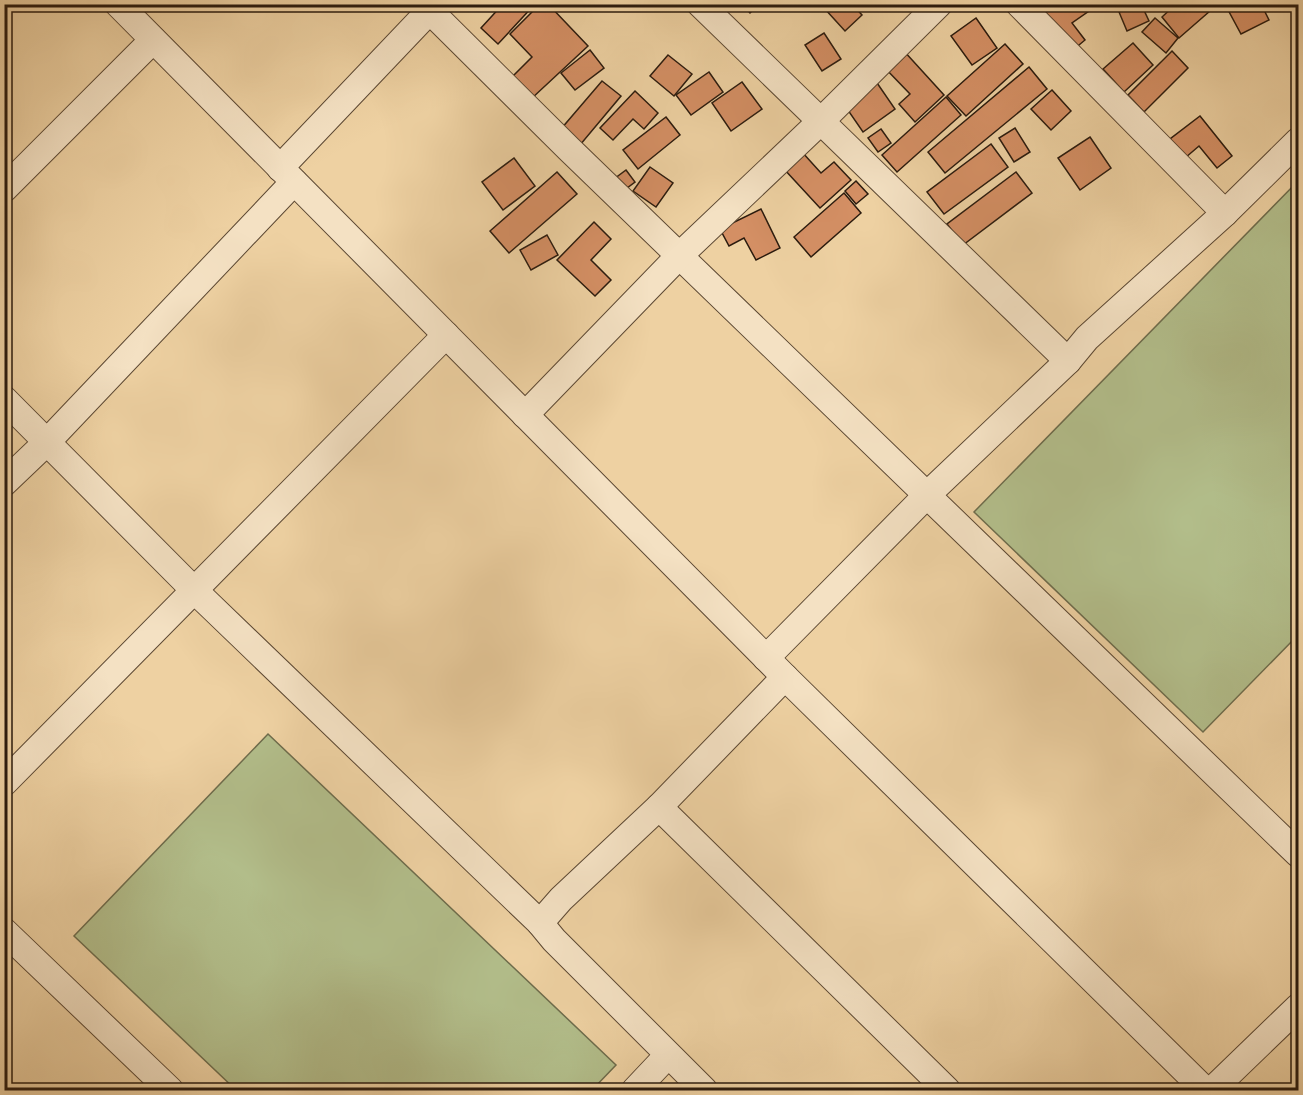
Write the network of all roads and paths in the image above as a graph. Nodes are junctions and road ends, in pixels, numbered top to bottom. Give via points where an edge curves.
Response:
1 (118, 4) edge
2 (700, 4) edge
3 (939, 4) edge
4 (1019, 4) edge
5 (430, 7) edge
6 (153, 40) junction
7 (820, 122) junction
8 (1299, 141) edge
9 (287, 175) junction
10 (4, 189) edge
11 (1226, 213) junction
12 (679, 256) junction
13 (446, 335) junction
14 (1068, 361) junction
15 (4, 399) edge
16 (525, 415) junction
17 (47, 442) junction
18 (4, 483) edge
19 (927, 495) junction
20 (194, 590) junction
21 (766, 658) junction
22 (785, 677) junction
23 (4, 783) edge
24 (658, 807) junction
25 (1299, 854) edge
26 (540, 923) junction
27 (4, 931) edge
28 (1299, 1007) edge
29 (668, 1055) junction
30 (170, 1090) edge
31 (635, 1090) edge
32 (704, 1090) edge
33 (947, 1090) edge
34 (1205, 1090) edge
35 (1212, 1090) edge

1 - 6 street
2 - 7 street
3 - 7 street
4 - 11 street
5 - 9 street
5 - 12 street
6 - 9 street
6 - 10 street
7 - 12 street
7 - 14 street
8 - 11 street
9 - 13 street
9 - 17 street
11 - 14 street via 1087,338
12 - 16 street
12 - 19 street
13 - 16 street
13 - 20 street
14 - 19 street
15 - 17 street
16 - 21 street
17 - 18 street
17 - 20 street
19 - 21 street
19 - 25 street
20 - 23 street
20 - 26 street
21 - 22 street
22 - 24 street
22 - 34 street
24 - 26 street via 561,898
24 - 33 street
26 - 29 street
27 - 30 street
28 - 35 street
29 - 31 street
29 - 32 street

